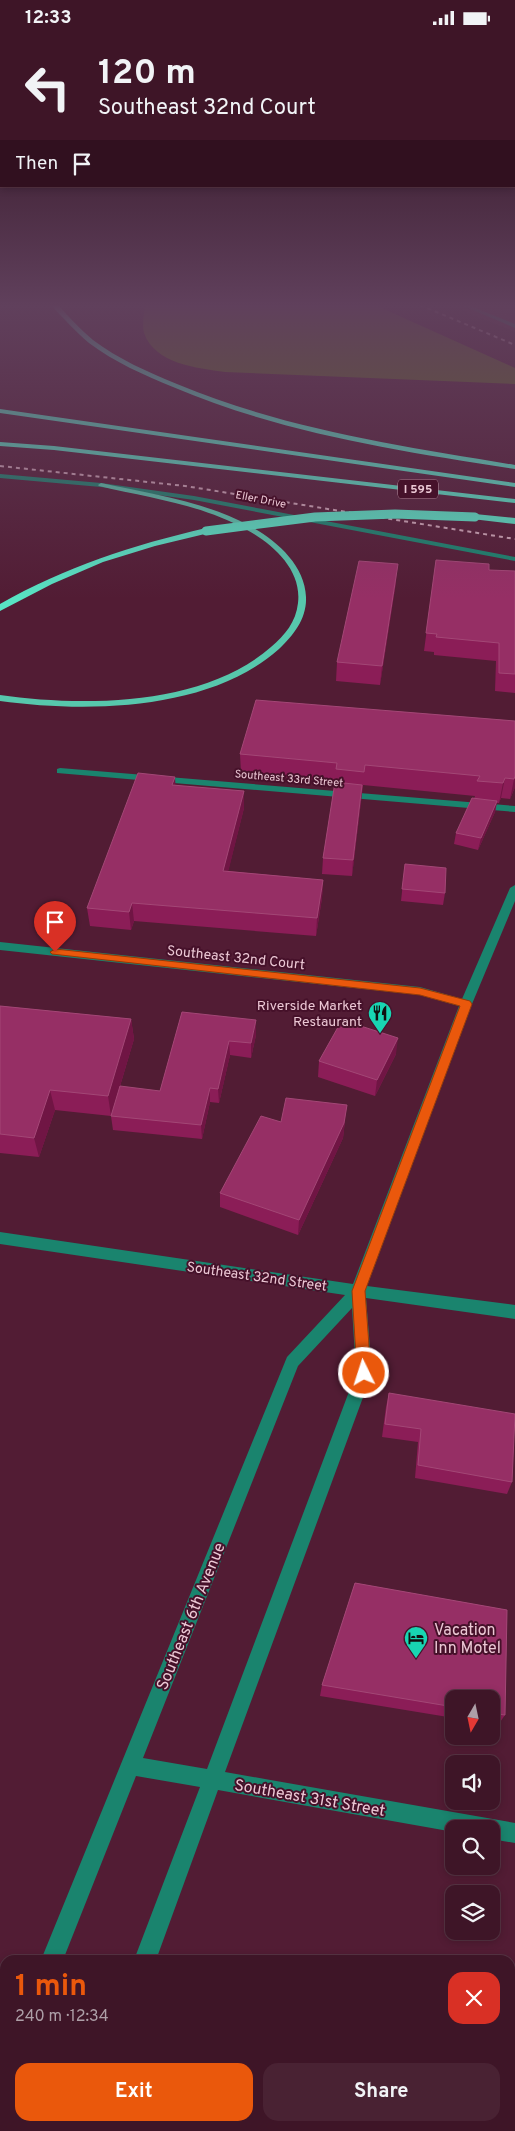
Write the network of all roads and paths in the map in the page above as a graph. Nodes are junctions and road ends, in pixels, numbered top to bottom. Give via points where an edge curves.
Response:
1 (223, 403) edge
2 (0, 407) edge
3 (0, 411) edge
4 (79, 421) junction
5 (0, 443) edge
6 (515, 467) edge
7 (0, 476) edge
8 (101, 485) junction
9 (515, 485) edge
10 (515, 501) edge
11 (515, 521) edge
12 (515, 559) edge
13 (0, 608) edge
14 (0, 698) edge
15 (60, 771) dead end
16 (515, 809) edge
17 (515, 888) edge
18 (0, 946) edge
19 (466, 1004) junction
20 (0, 1238) edge
21 (358, 1291) junction
22 (515, 1312) edge
23 (130, 1765) junction
24 (212, 1780) junction
25 (445, 1821) edge
26 (500, 1830) edge
27 (515, 1833) edge
28 (54, 1955) edge
29 (147, 1955) edge

1 - 6 highway via 289,423 368,441
2 - 4 highway
3 - 4 highway
4 - 9 highway, I 595
5 - 10 highway, I 595
7 - 8 street, Eller Drive
8 - 12 street, Eller Drive via 222,503
8 - 14 main road via 210,511 240,523 275,546 288,561 301,586 303,602 294,627 281,644 250,668 184,691 83,704
11 - 13 highway, bridge via 395,514 315,517 206,531 119,553 39,586
15 - 16 street, Southeast 33rd Street
17 - 19 street, Southeast 6th Avenue
18 - 19 street, Southeast 32nd Court via 420,991
19 - 21 street, Southeast 6th Avenue
20 - 21 street, Southeast 32nd Street
21 - 22 street, Southeast 32nd Street
21 - 23 street, Southeast 6th Avenue via 292,1363
21 - 24 street, Southeast 6th Avenue via 364,1373
23 - 24 street, Southeast 31st Street
23 - 28 street, Southeast 6th Avenue
24 - 25 street, Southeast 31st Street
24 - 29 street, Southeast 6th Avenue
26 - 27 street, Southeast 31st Street

